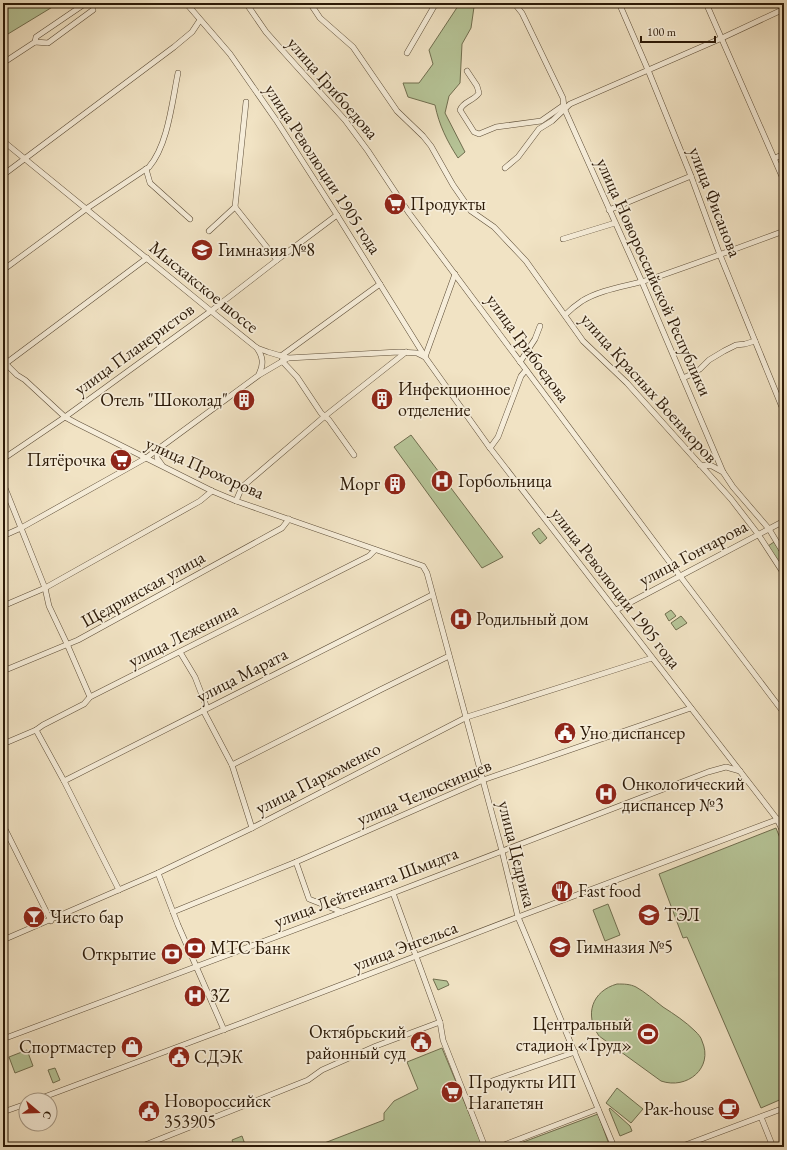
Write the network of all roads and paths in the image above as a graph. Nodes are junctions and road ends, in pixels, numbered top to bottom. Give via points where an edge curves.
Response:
1 (86, 3) edge
2 (186, 3) edge
3 (246, 3) edge
4 (310, 3) edge
5 (436, 3) edge
6 (514, 3) edge
7 (619, 3) edge
8 (706, 3) edge
9 (784, 9) edge
10 (93, 10) dead end
11 (200, 20) junction
12 (722, 38) junction
13 (35, 42) junction
14 (407, 53) dead end
15 (3, 63) edge
16 (648, 70) junction
17 (467, 71) dead end
18 (178, 73) dead end
19 (246, 102) dead end
20 (564, 107) junction
21 (3, 141) edge
22 (784, 154) edge
23 (775, 158) junction
24 (25, 159) junction
25 (505, 168) dead end
26 (146, 169) junction
27 (3, 175) edge
28 (691, 176) junction
29 (784, 181) edge
30 (234, 207) junction
31 (86, 209) junction
32 (609, 210) junction
33 (338, 215) junction
34 (190, 219) dead end
35 (615, 222) junction
36 (209, 231) dead end
37 (784, 231) edge
38 (563, 239) dead end
39 (720, 255) junction
40 (146, 258) junction
41 (277, 260) junction
42 (3, 270) edge
43 (455, 274) junction
44 (642, 282) junction
45 (380, 284) junction
46 (211, 311) junction
47 (565, 315) junction
48 (540, 326) dead end
49 (755, 341) junction
50 (417, 344) junction
51 (430, 345) junction
52 (257, 348) junction
53 (406, 352) junction
54 (424, 357) junction
55 (282, 359) junction
56 (520, 362) junction
57 (4, 363) edge
58 (526, 370) junction
59 (259, 375) junction
60 (683, 378) junction
61 (783, 409) edge
62 (325, 416) junction
63 (65, 417) junction
64 (162, 445) junction
65 (490, 448) junction
66 (354, 455) dead end
67 (146, 458) junction
68 (3, 459) edge
69 (700, 464) junction
70 (165, 467) junction
71 (723, 472) junction
72 (3, 483) edge
73 (212, 491) junction
74 (236, 501) junction
75 (289, 519) junction
76 (784, 521) edge
77 (21, 528) junction
78 (769, 529) junction
79 (758, 534) junction
80 (3, 536) edge
81 (376, 550) junction
82 (784, 554) edge
83 (416, 563) joint
84 (784, 574) edge
85 (680, 576) junction
86 (45, 588) junction
87 (432, 595) junction
88 (3, 606) edge
89 (616, 610) junction
90 (67, 644) junction
91 (180, 652) junction
92 (449, 656) junction
93 (652, 658) junction
94 (3, 671) edge
95 (90, 698) junction
96 (691, 708) junction
97 (205, 709) junction
98 (784, 713) edge
99 (467, 717) junction
100 (36, 730) junction
101 (3, 744) edge
102 (232, 765) junction
103 (740, 771) junction
104 (483, 780) junction
105 (64, 781) junction
106 (784, 817) edge
107 (777, 820) junction
108 (3, 825) edge
109 (252, 828) junction
110 (784, 834) edge
111 (502, 851) junction
112 (296, 862) junction
113 (158, 873) junction
114 (119, 890) junction
115 (393, 893) junction
116 (173, 912) junction
117 (342, 912) junction
118 (518, 917) junction
119 (50, 921) junction
120 (3, 940) edge
121 (416, 957) junction
122 (196, 966) junction
123 (440, 1022) junction
124 (224, 1030) junction
125 (3, 1039) edge
126 (574, 1052) junction
127 (492, 1081) dead end
128 (57, 1092) edge
129 (18, 1107) edge
130 (784, 1108) edge
131 (598, 1109) junction
132 (3, 1112) edge
133 (761, 1117) junction
134 (140, 1147) edge
135 (485, 1147) edge
136 (499, 1147) edge
137 (614, 1147) edge
138 (680, 1147) edge
139 (773, 1147) edge

1 - 13 street via 36,37
2 - 11 street, улица Революции 1905 года
3 - 43 street, улица Грибоедова via 266,32 345,120
4 - 47 street, улица Красных Военморов via 320,18 353,47 397,111 431,146 471,212 494,227 526,261
5 - 14 street
6 - 20 street, улица Новороссийской Республики via 522,13 549,68 563,98
7 - 16 street, улица Фисанова
8 - 12 street
9 - 12 street
10 - 13 street via 48,43
11 - 24 street via 192,32 180,42
11 - 33 street, улица Революции 1905 года via 252,84
12 - 16 street
12 - 23 street
13 - 15 street
16 - 20 street
16 - 28 street, улица Фисанова
17 - 20 street via 479,93 477,97 461,106 460,110 474,132 479,134 496,127 541,120
18 - 26 street via 166,129 156,158
19 - 30 street
20 - 25 street via 552,121 539,129 518,157
20 - 32 street, улица Новороссийской Республики
21 - 24 street, Мысхакское шоссе
22 - 23 street
23 - 29 street
24 - 27 street
24 - 31 street, Мысхакское шоссе
26 - 31 street
26 - 34 street via 150,182
28 - 32 street
28 - 39 street, улица Фисанова
30 - 36 street
30 - 41 street
31 - 40 street, Мысхакское шоссе
31 - 42 street
32 - 35 street, улица Новороссийской Республики
33 - 41 street, улица Планеристов
33 - 45 street, улица Революции 1905 года
35 - 38 street
35 - 44 street, улица Новороссийской Республики
37 - 39 street
39 - 44 street
39 - 49 street, улица Фисанова
40 - 46 street, Мысхакское шоссе
40 - 57 street
41 - 46 street, улица Планеристов
43 - 51 street
43 - 56 street, улица Грибоедова
44 - 47 street via 582,301
44 - 60 street, улица Новороссийской Республики
45 - 50 street, улица Революции 1905 года
45 - 55 street
46 - 52 street, Мысхакское шоссе
46 - 63 street, улица Планеристов
47 - 69 street, улица Красных Военморов via 583,341 627,383
48 - 56 street
49 - 60 street via 736,345
49 - 61 street, улица Фисанова
50 - 51 street via 424,348
50 - 54 street, улица Революции 1905 года
51 - 54 street
52 - 55 street, Мысхакское шоссе
52 - 59 street via 263,363
53 - 54 street
53 - 55 street
53 - 62 street
54 - 65 street, улица Революции 1905 года
55 - 59 street
55 - 62 street
56 - 58 street, улица Грибоедова
57 - 63 street, улица Прохорова
58 - 65 street via 521,376 498,437
58 - 85 street, улица Грибоедова
59 - 64 street
60 - 71 street, улица Новороссийской Республики
62 - 66 street
62 - 74 street via 242,487
63 - 67 street, улица Прохорова
63 - 68 street, улица Планеристов
64 - 67 street
64 - 70 street via 157,458
65 - 89 street, улица Революции 1905 года
67 - 70 street, улица Прохорова
67 - 77 street
69 - 71 street via 712,466
69 - 79 street, улица Красных Военморов
70 - 73 street, улица Прохорова
71 - 78 street, улица Новороссийской Республики via 732,487
72 - 77 street
73 - 74 street, улица Прохорова
73 - 86 street via 200,501
74 - 75 street, улица Прохорова
75 - 81 street, улица Прохорова
75 - 90 street, Щедринская улица via 282,528
76 - 78 street, улица Гончарова
77 - 80 street
77 - 86 street
78 - 79 street, улица Гончарова
78 - 82 street, улица Новороссийской Республики
79 - 84 street
79 - 85 street, улица Гончарова
81 - 83 street, улица Прохорова
81 - 91 street, улица Леженина via 369,556
83 - 87 street, улица Цедрика via 423,566 427,573
85 - 89 street, улица Гончарова
85 - 98 street, улица Грибоедова
86 - 88 street
86 - 90 street via 49,606
87 - 92 street, улица Цедрика
87 - 97 street, улица Марата
89 - 93 street, улица Революции 1905 года
90 - 94 street, Щедринская улица
90 - 95 street
91 - 95 street, улица Леженина
91 - 97 street via 195,677
92 - 99 street, улица Цедрика
92 - 102 street
93 - 96 street, улица Революции 1905 года
93 - 99 street, улица Пархоменко
95 - 100 street, улица Леженина via 84,704
96 - 103 street, улица Революции 1905 года
96 - 104 street, улица Челюскинцев
97 - 102 street
97 - 105 street, улица Марата
99 - 104 street, улица Цедрика
99 - 109 street, улица Пархоменко
100 - 101 street, улица Леженина
100 - 105 street
102 - 109 street
103 - 107 street, улица Революции 1905 года
103 - 111 street, улица Лейтенанта Шмидта via 726,767 708,772
104 - 111 street, улица Цедрика
104 - 112 street, улица Челюскинцев
105 - 114 street
106 - 107 street, улица Энгельса
107 - 110 street, улица Революции 1905 года
107 - 118 street, улица Энгельса
108 - 119 street
109 - 113 street, улица Пархоменко
111 - 115 street, улица Лейтенанта Шмидта
111 - 118 street, улица Цедрика
112 - 116 street, улица Челюскинцев
112 - 117 street via 308,899
113 - 114 street, улица Пархоменко
113 - 116 street
114 - 119 street, улица Пархоменко
115 - 117 street, улица Лейтенанта Шмидта
115 - 121 street
116 - 122 street
117 - 122 street, улица Лейтенанта Шмидта
118 - 121 street, улица Энгельса
118 - 126 street, улица Цедрика
119 - 120 street, улица Пархоменко
121 - 123 street
121 - 124 street, улица Энгельса
122 - 124 street
122 - 125 street, улица Лейтенанта Шмидта
123 - 134 street via 376,1046 322,1070 308,1080
123 - 135 street via 443,1040
124 - 128 street, улица Энгельса
126 - 127 street
126 - 131 street, улица Цедрика
129 - 132 street
130 - 133 street
131 - 136 street
131 - 137 street, улица Цедрика
133 - 138 street
133 - 139 street

